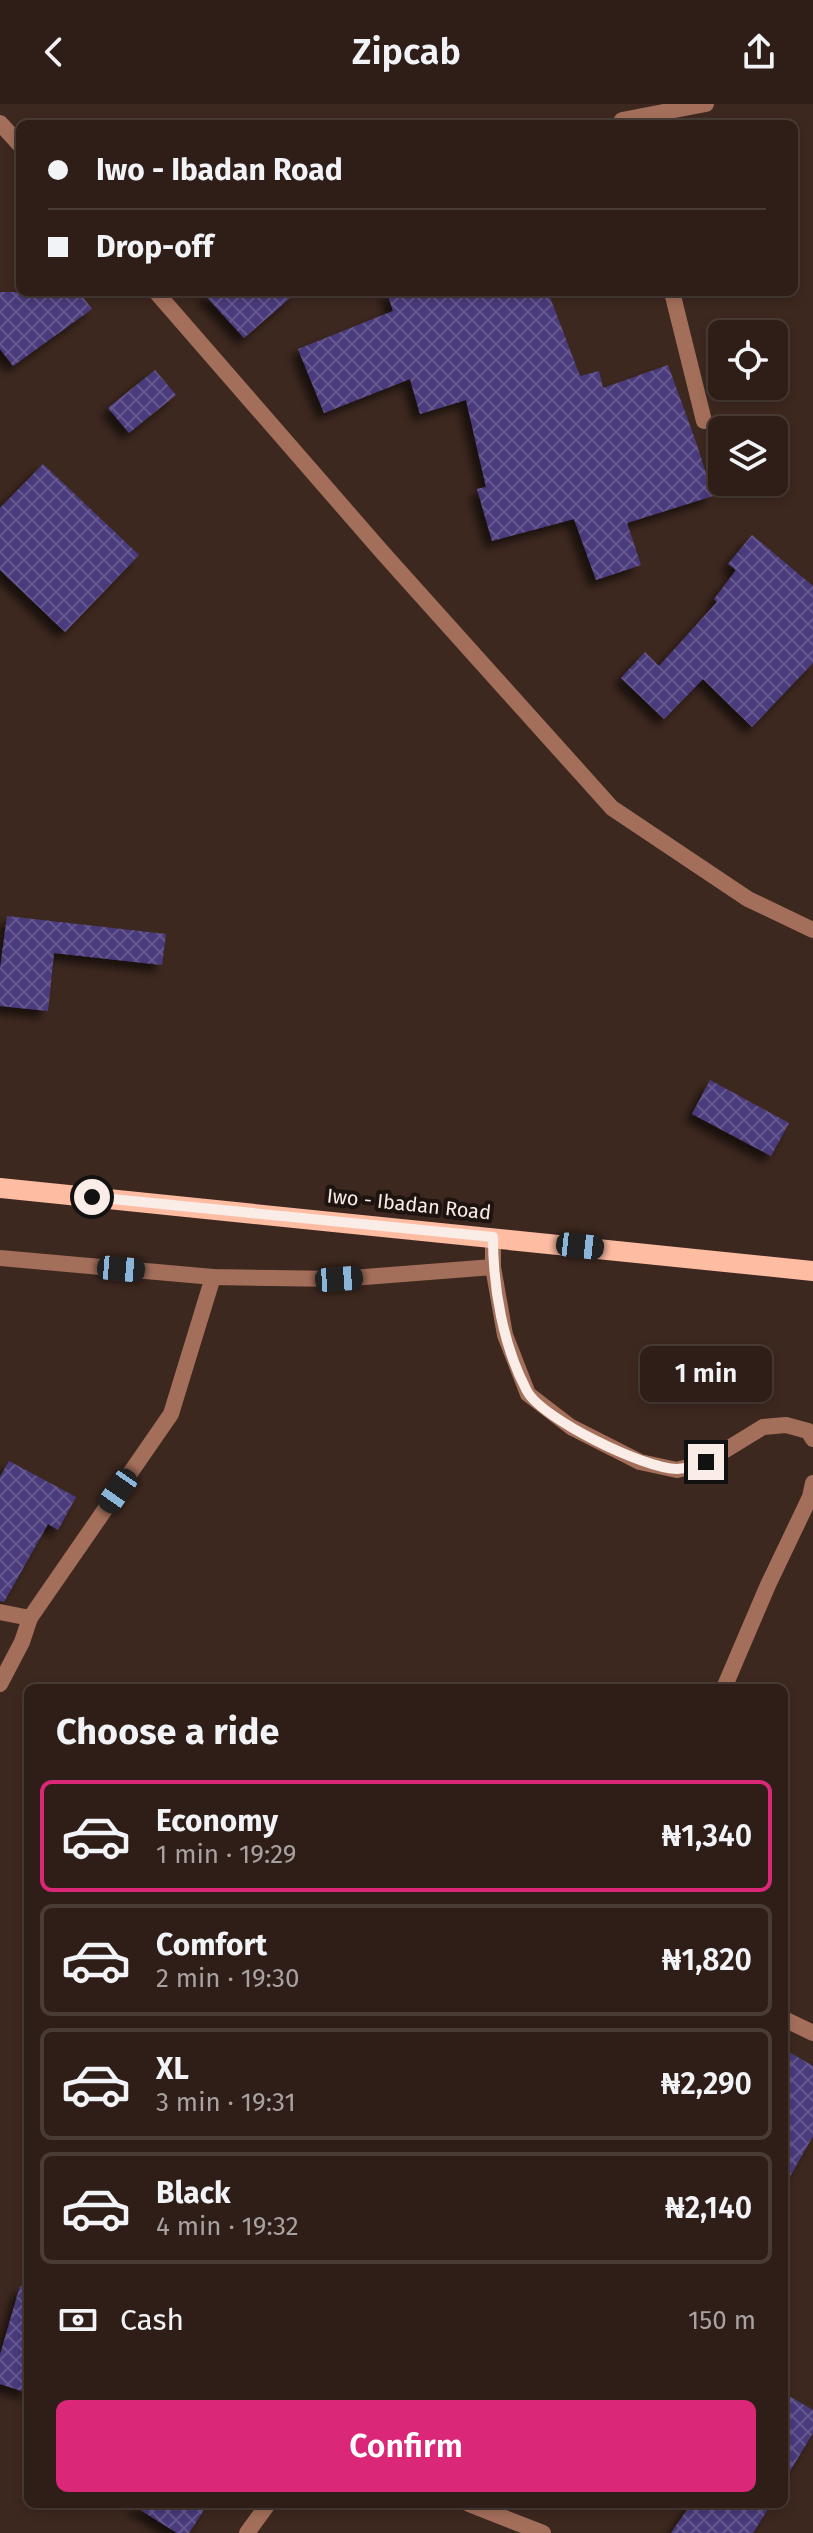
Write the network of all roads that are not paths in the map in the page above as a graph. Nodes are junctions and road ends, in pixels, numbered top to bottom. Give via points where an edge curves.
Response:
1 (633, 104) edge
2 (706, 104) edge
3 (628, 120) edge
4 (632, 120) edge
5 (0, 123) edge
6 (16, 141) edge
7 (159, 296) edge
8 (673, 296) edge
9 (704, 421) dead end
10 (813, 930) edge
11 (0, 1188) edge
12 (493, 1237) junction
13 (0, 1258) edge
14 (493, 1267) junction
15 (813, 1271) edge
16 (213, 1277) junction
17 (811, 1429) edge
18 (813, 1483) edge
19 (0, 1612) edge
20 (30, 1618) junction
21 (0, 1684) edge
22 (726, 1684) edge
23 (788, 2021) edge
24 (813, 2033) edge
25 (265, 2508) edge
26 (479, 2508) edge
27 (247, 2533) edge
28 (543, 2533) edge

1 - 3 street via 638,116
2 - 4 street
5 - 6 street
7 - 10 street via 612,808 748,899
8 - 9 street
11 - 12 main road, Iwo - Ibadan Road
12 - 14 street
12 - 15 main road, Iwo - Ibadan Road
13 - 16 street
14 - 16 street via 339,1279
14 - 17 street via 505,1335 528,1394 571,1427 640,1462 677,1470 706,1462 763,1427
16 - 20 street via 171,1414
18 - 22 street
19 - 20 street
20 - 21 street
23 - 24 street
25 - 27 street
26 - 28 street

